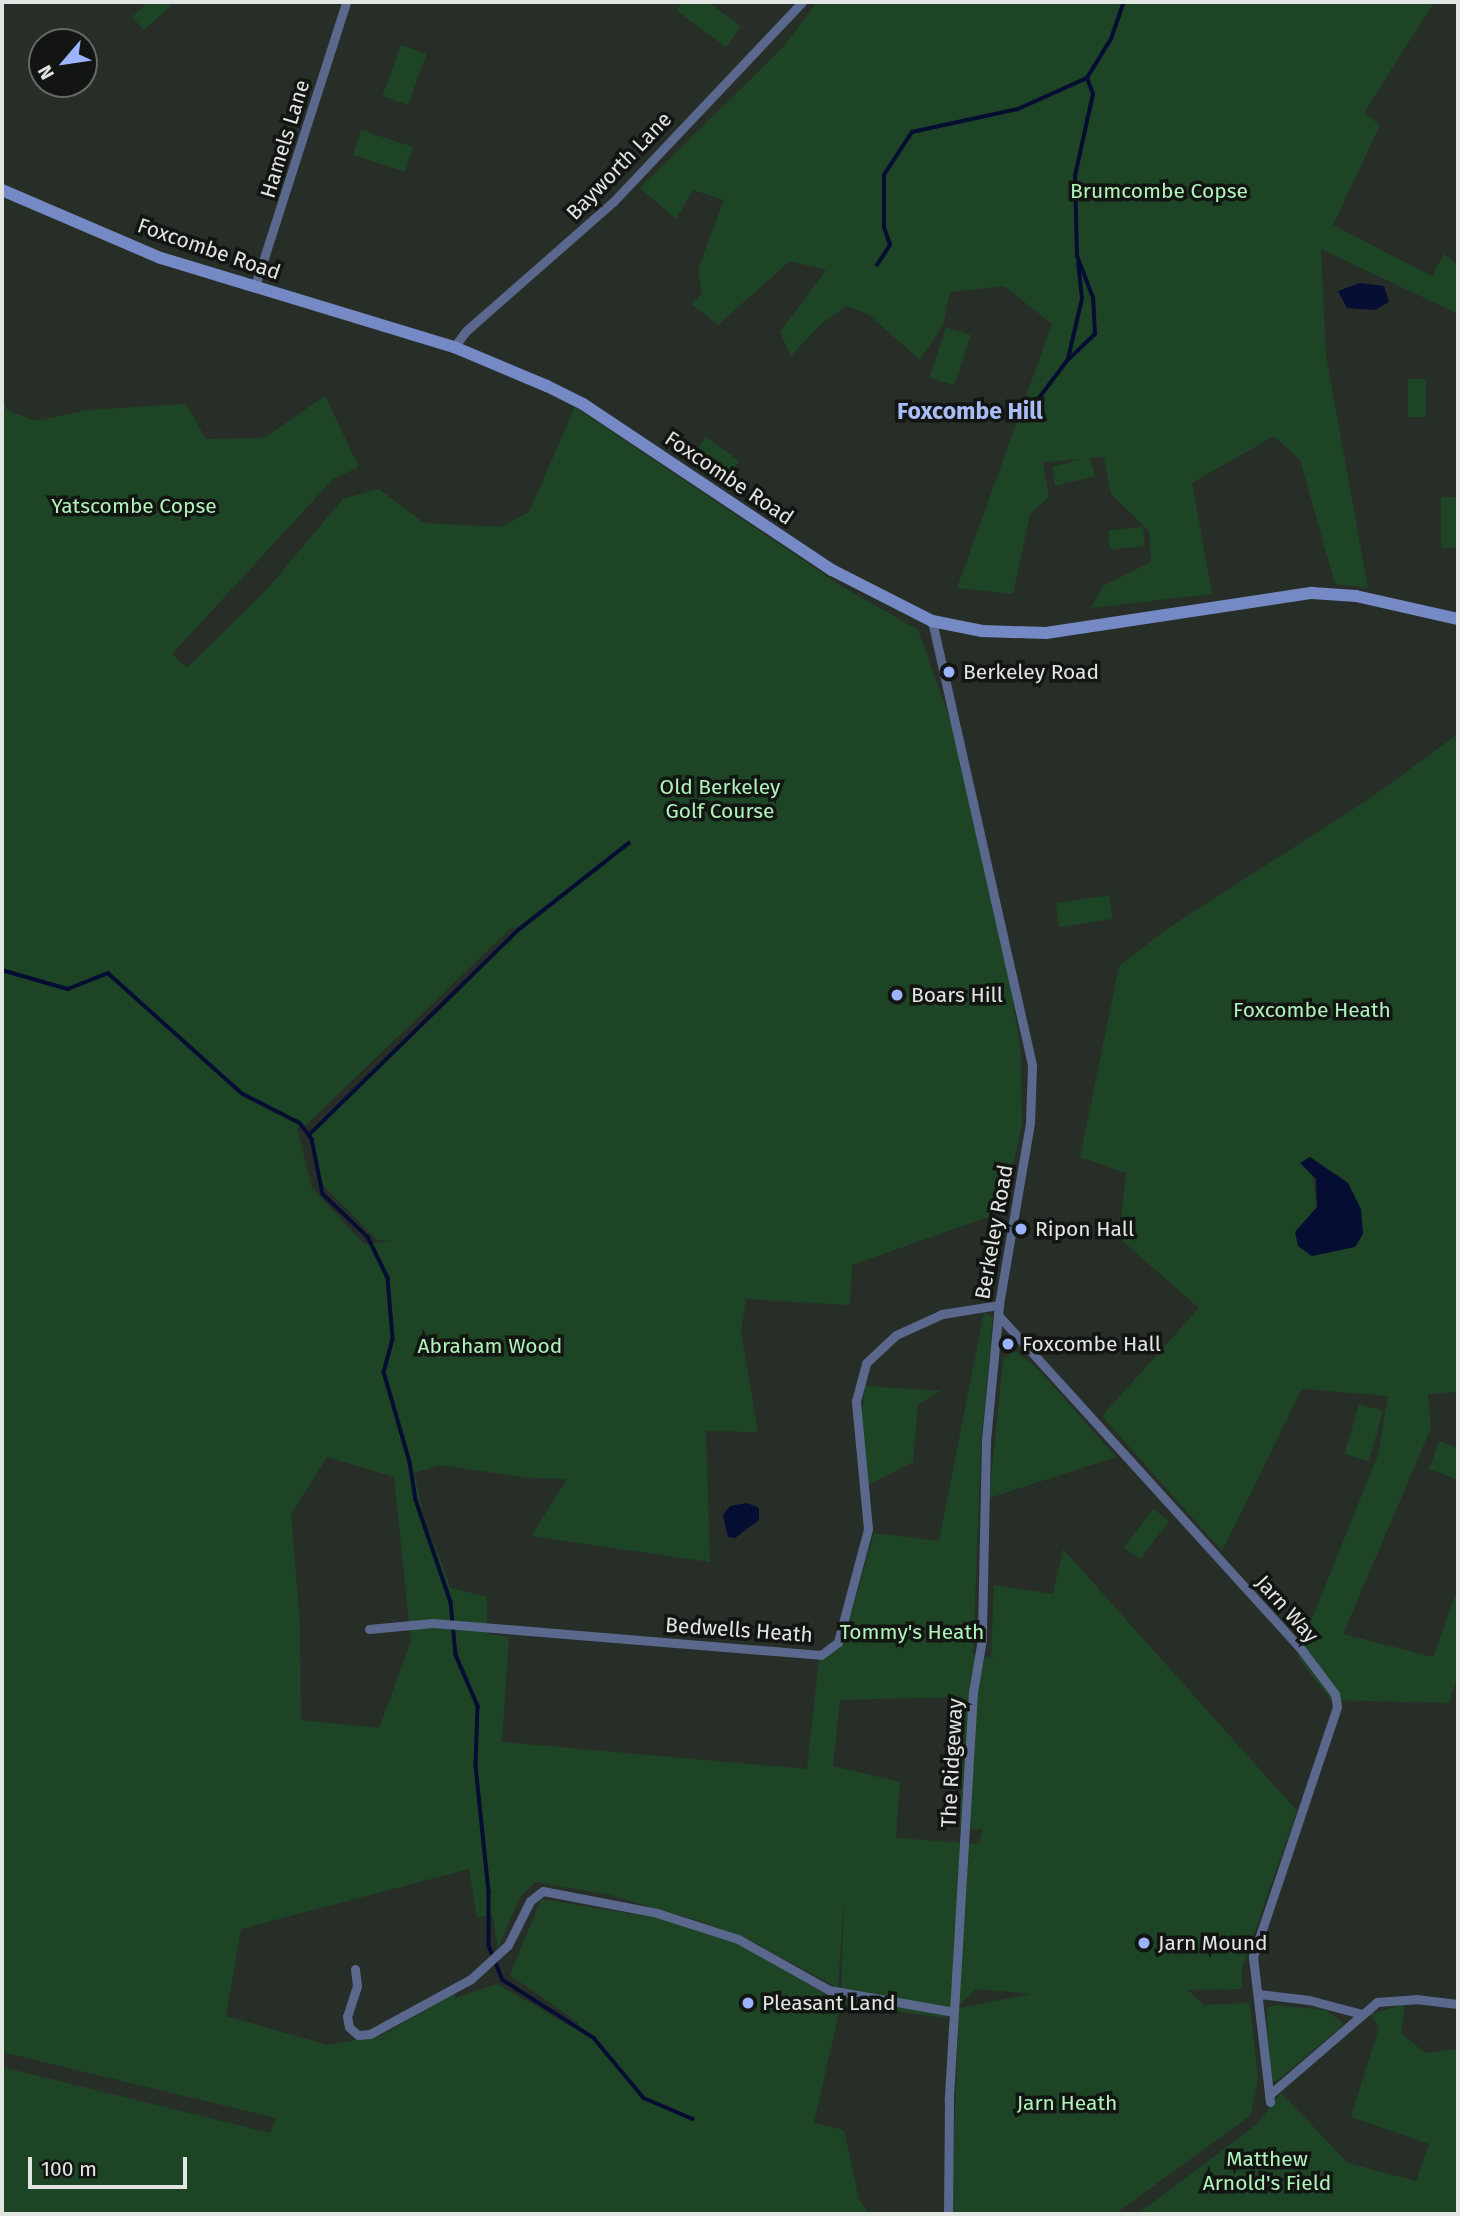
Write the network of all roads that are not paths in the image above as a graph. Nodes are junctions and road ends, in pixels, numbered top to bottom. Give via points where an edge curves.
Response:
1 (346, 2) edge
2 (802, 2) edge
3 (2, 190) edge
4 (255, 286) junction
5 (454, 347) junction
6 (1458, 620) edge
7 (932, 621) junction
8 (998, 1310) junction
9 (369, 1629) dead end
10 (355, 1969) dead end
11 (1259, 1994) junction
12 (1458, 2004) edge
13 (954, 2012) junction
14 (1362, 2014) junction
15 (947, 2214) edge

1 - 4 street, Hamels Lane
2 - 5 street, Bayworth Lane via 612,202 466,331
3 - 4 street, Foxcombe Road via 161,258
4 - 5 street, Foxcombe Road
5 - 7 street, Foxcombe Road via 583,404 832,570
6 - 7 street, Foxcombe Road via 1356,596 1311,593 1046,633 982,631
7 - 8 street, Berkeley Road via 1031,1066 1030,1123
8 - 9 street, Bedwells Heath via 942,1314 896,1335 866,1363 856,1401 868,1529 838,1642 821,1655 433,1623
8 - 11 street, Jarn Way via 1304,1653 1335,1694 1338,1707 1253,1957
8 - 13 street, The Ridgeway via 986,1440 982,1639 973,1692
10 - 13 street via 357,1986 347,2017 349,2027 358,2035 370,2034 471,1979 508,1945 530,1901 543,1891 657,1913 738,1939 829,1990
11 - 14 street via 1309,2000
11 - 14 street, Jarn Way via 1270,2099
12 - 14 street via 1416,1999 1377,2002
13 - 15 street, The Ridgeway

